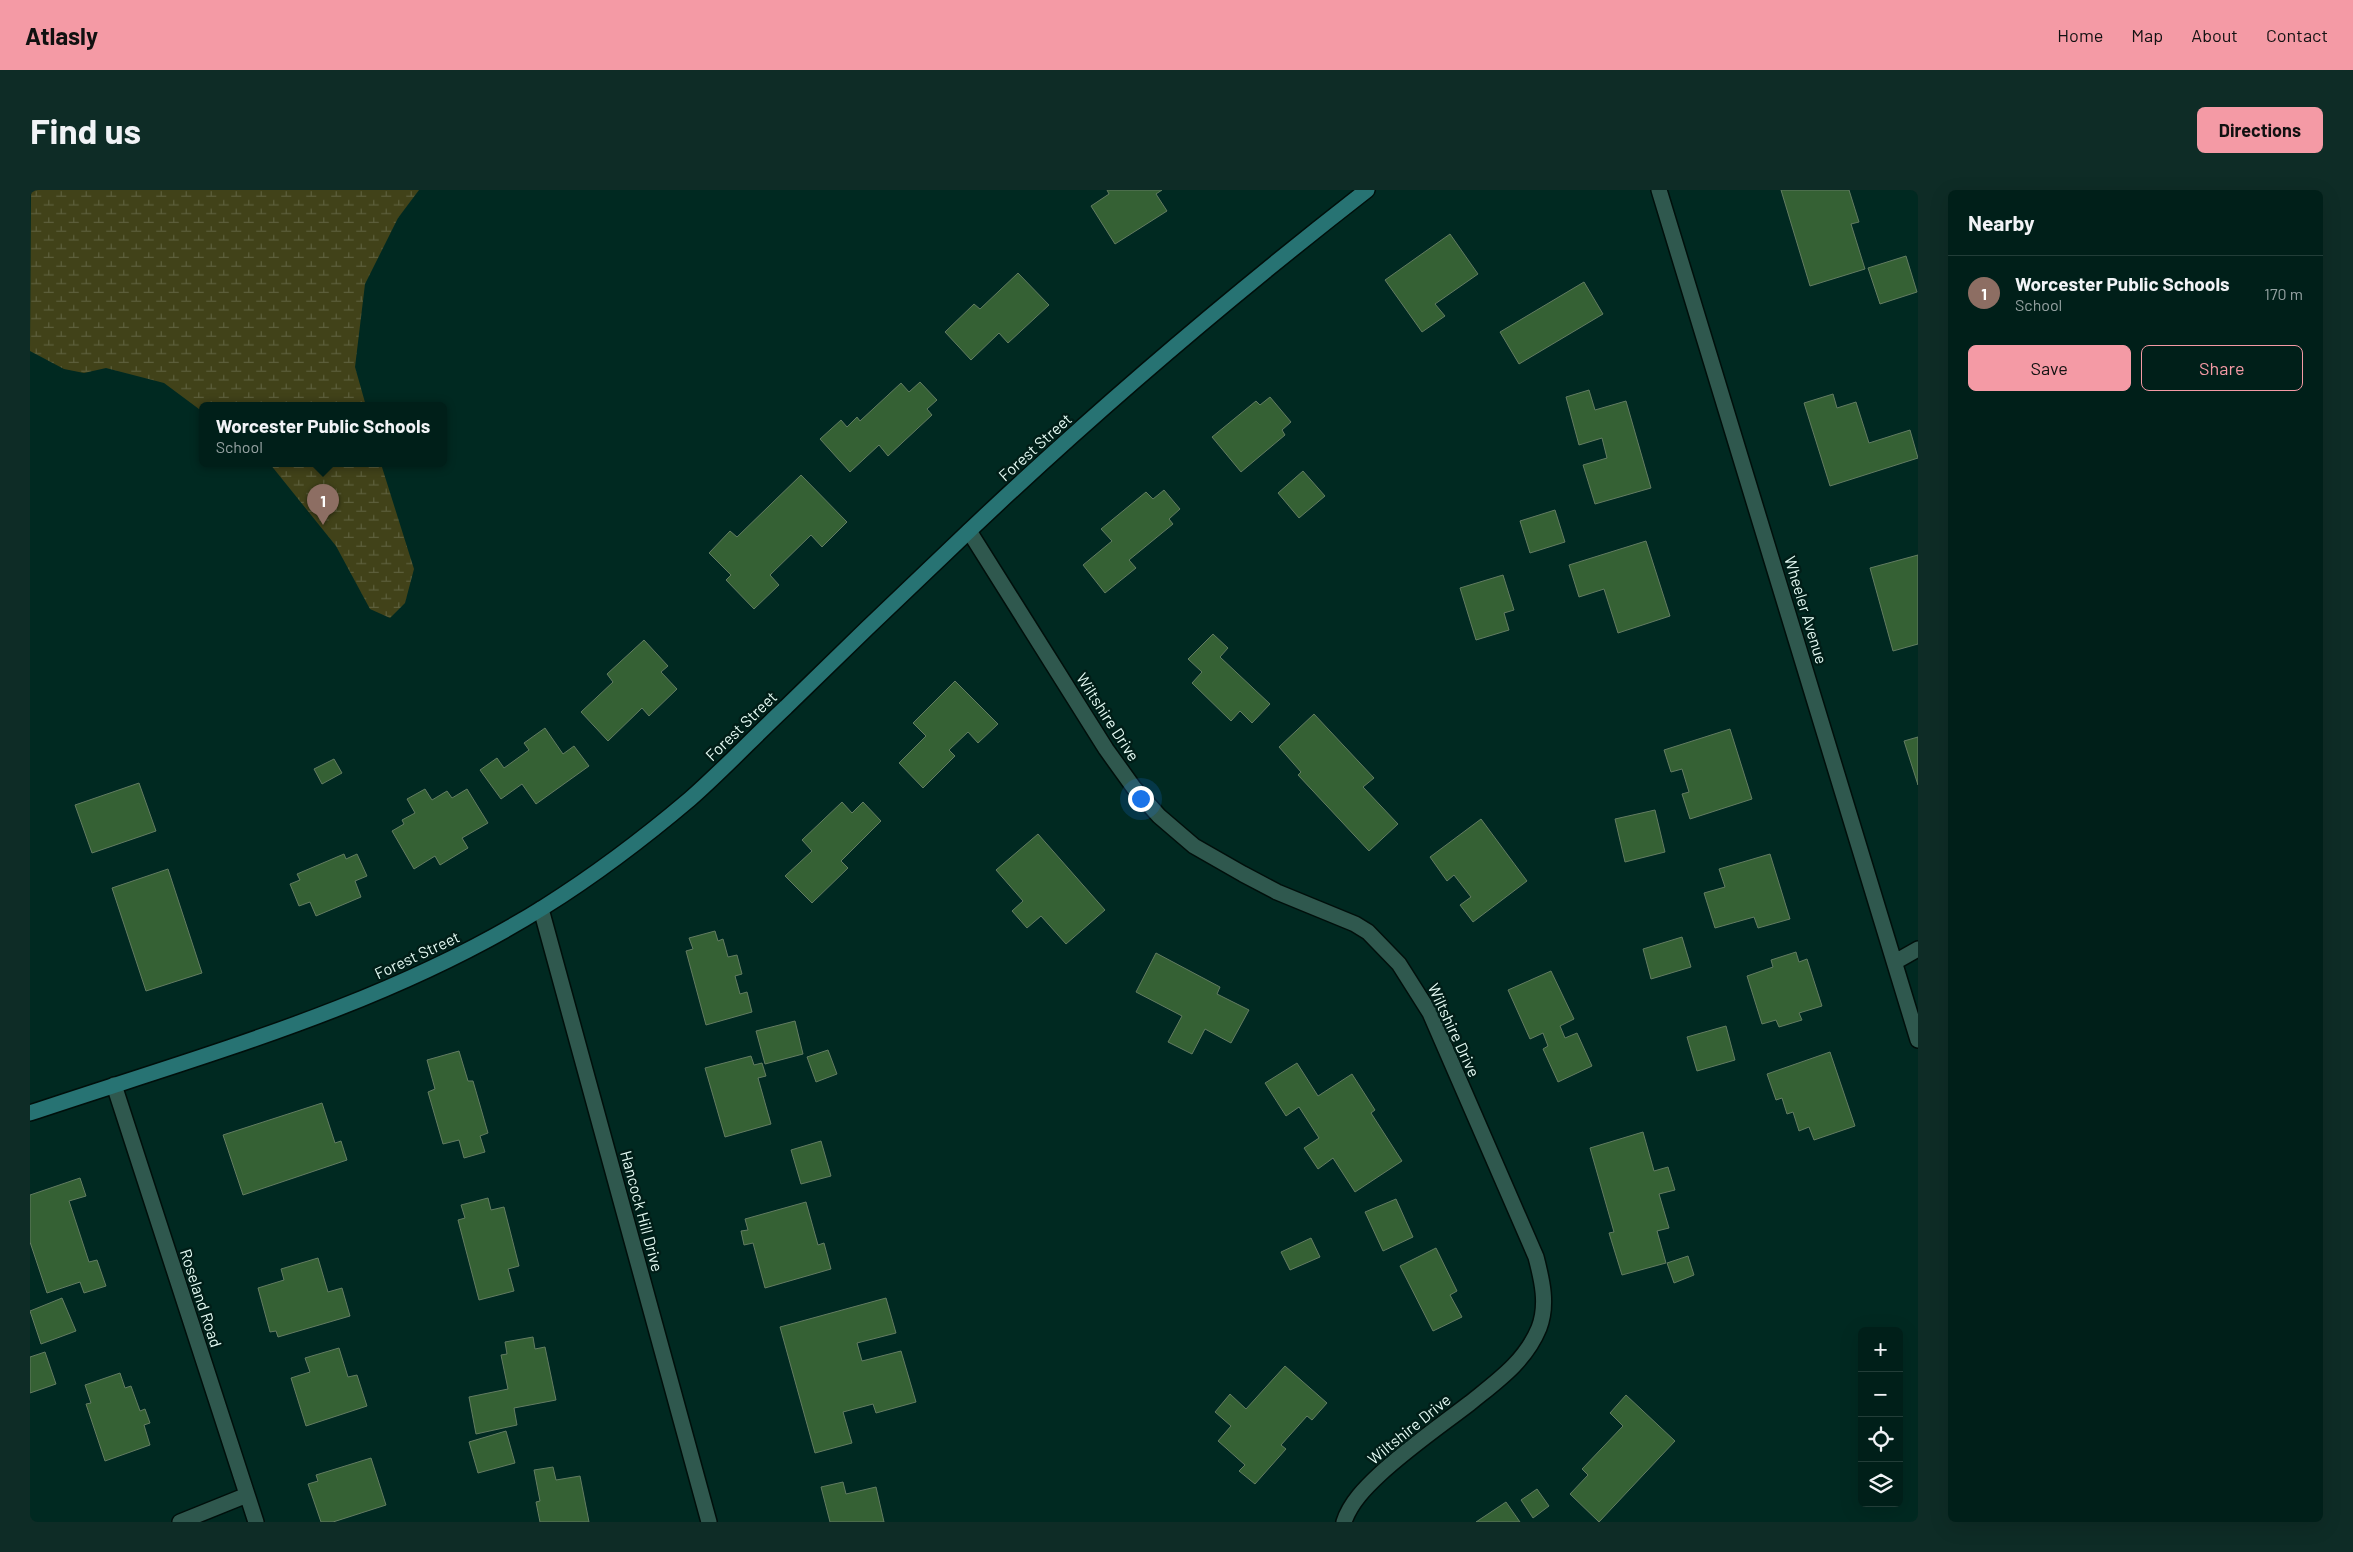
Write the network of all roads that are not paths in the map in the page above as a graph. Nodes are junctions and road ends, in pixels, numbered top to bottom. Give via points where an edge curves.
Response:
1 (1368, 190) edge
2 (1659, 190) edge
3 (969, 531) junction
4 (541, 909) junction
5 (1918, 948) edge
6 (1895, 962) junction
7 (1918, 1040) edge
8 (114, 1085) junction
9 (30, 1113) edge
10 (247, 1495) junction
11 (180, 1522) edge
12 (256, 1522) edge
13 (710, 1522) edge
14 (1344, 1522) edge

1 - 3 main road, Forest Street via 1183,340
2 - 6 street, Wheeler Avenue
3 - 4 main road, Forest Street via 691,798 613,860
3 - 14 street, Wiltshire Drive via 1106,749 1159,816 1194,846 1243,874 1277,892 1355,924 1368,932 1400,964 1430,1013 1533,1251 1542,1284 1543,1313 1525,1354 1492,1386 1389,1466 1362,1492
4 - 8 main road, Forest Street via 435,968 364,998
4 - 13 street, Hancock Hill Drive
5 - 6 street
6 - 7 street, Wheeler Avenue
8 - 9 main road, Forest Street
8 - 10 street, Roseland Road
10 - 11 street
10 - 12 street, Roseland Road

